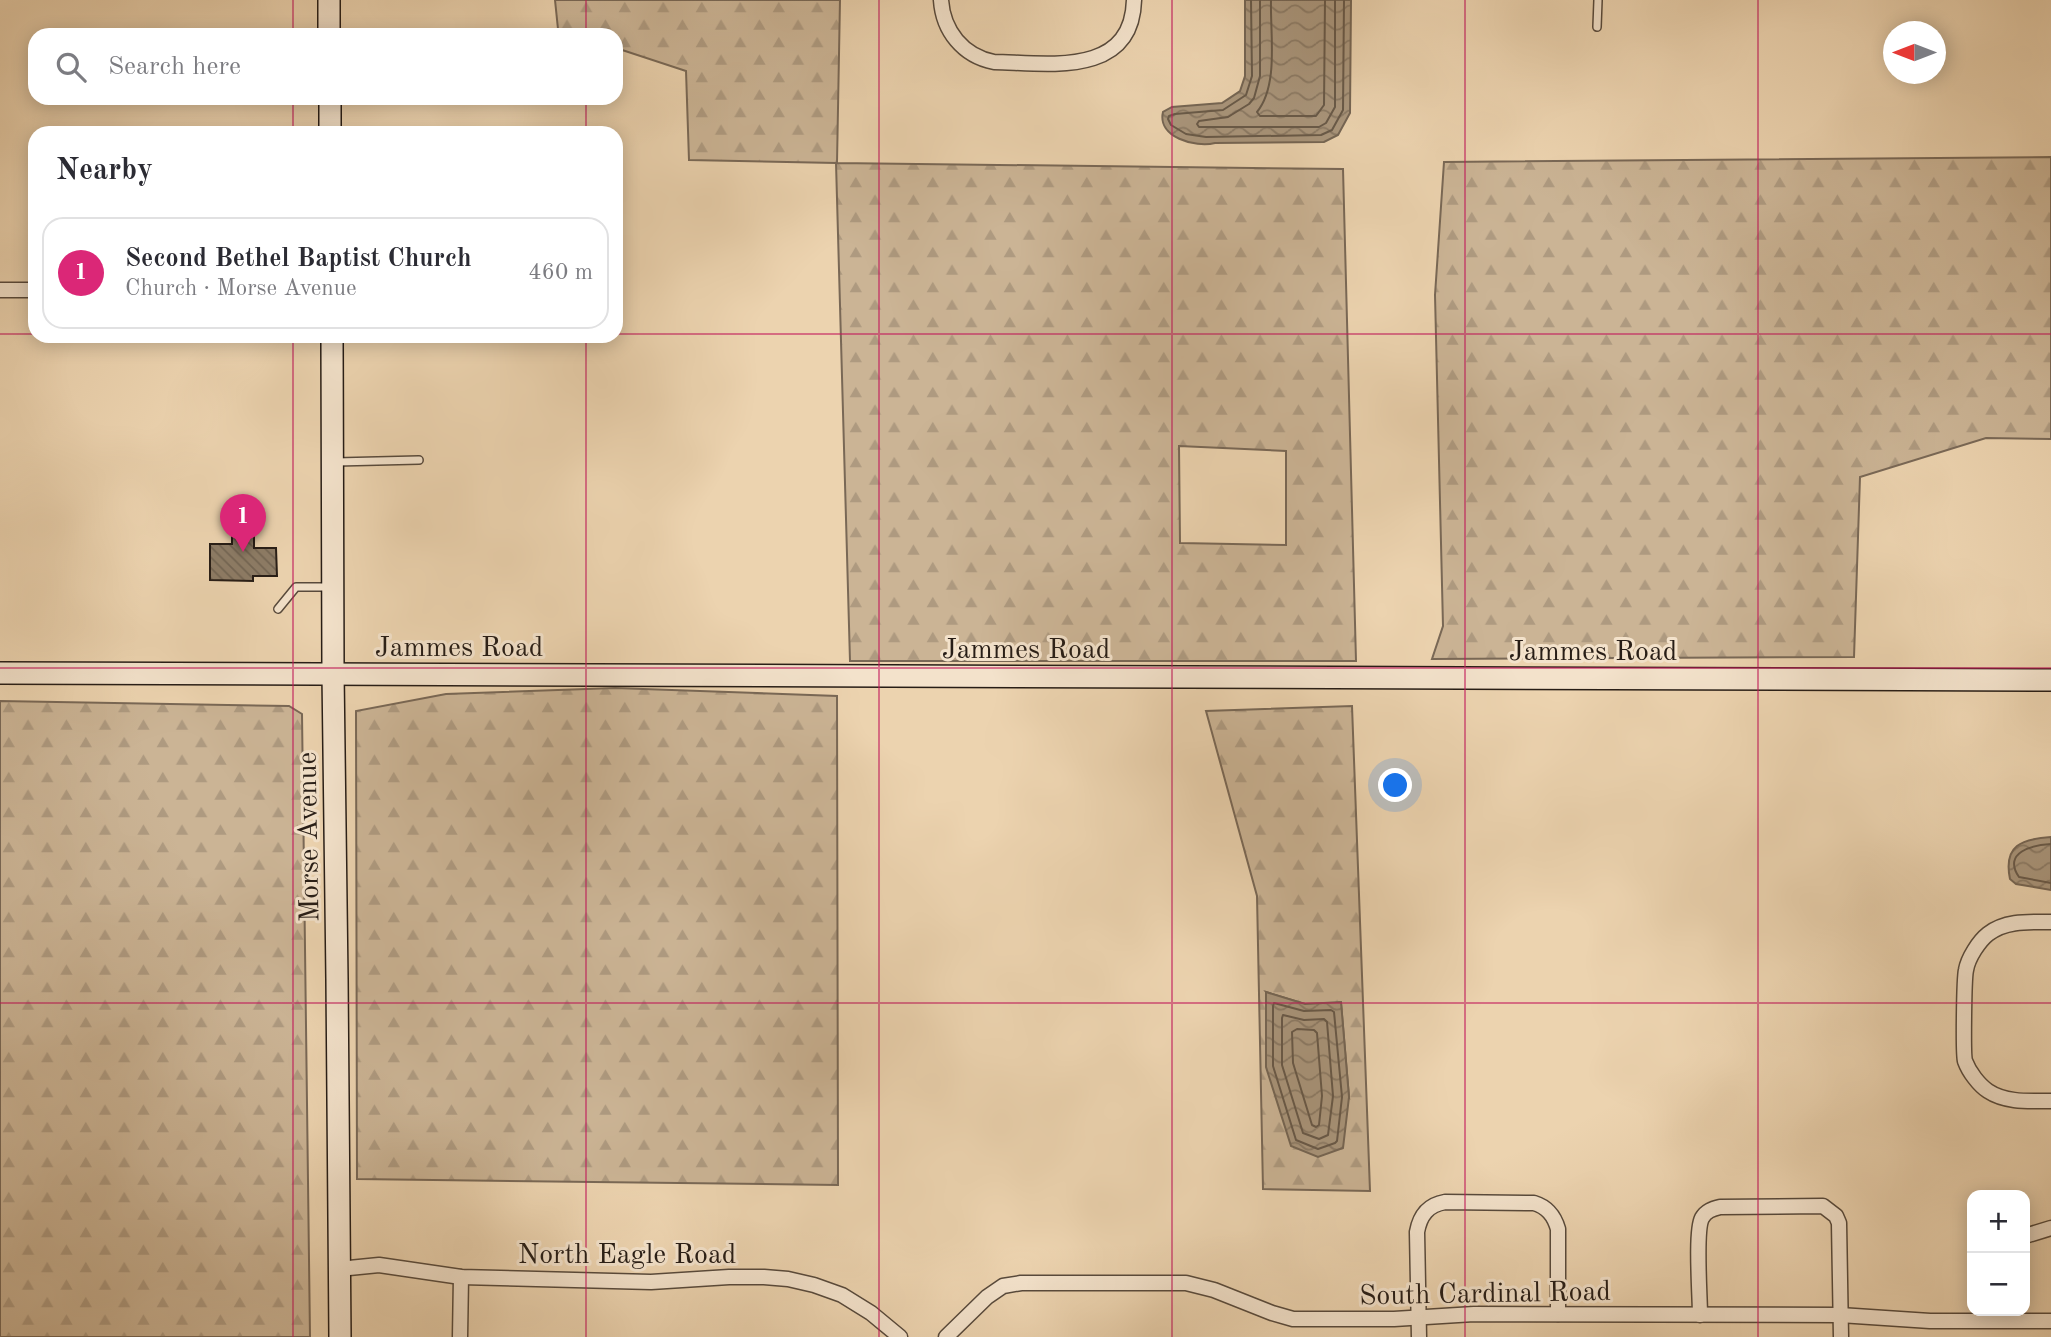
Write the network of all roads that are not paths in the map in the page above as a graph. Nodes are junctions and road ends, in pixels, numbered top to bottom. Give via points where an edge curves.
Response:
1 (329, 0) edge
2 (941, 0) edge
3 (1133, 0) edge
4 (1598, 0) edge
5 (1597, 27) dead end
6 (329, 28) edge
7 (330, 105) edge
8 (330, 126) edge
9 (0, 289) edge
10 (28, 290) edge
11 (332, 343) edge
12 (419, 460) dead end
13 (332, 462) junction
14 (332, 587) junction
15 (278, 609) dead end
16 (0, 673) edge
17 (333, 673) junction
18 (2051, 680) edge
19 (2051, 922) edge
20 (2051, 1101) edge
21 (2051, 1228) edge
22 (2030, 1234) edge
23 (339, 1269) junction
24 (461, 1277) junction
25 (1558, 1314) junction
26 (1700, 1315) junction
27 (1840, 1315) junction
28 (1419, 1316) junction
29 (2006, 1316) edge
30 (2051, 1321) edge
31 (340, 1337) edge
32 (460, 1337) edge
33 (900, 1337) edge
34 (946, 1337) edge
35 (1419, 1337) edge
36 (1840, 1337) edge

1 - 6 street
2 - 3 street via 951,34 976,56 994,62 1066,63 1097,58 1113,48 1129,25
4 - 5 lane
7 - 8 street
9 - 10 street
11 - 13 street, Morse Avenue
12 - 13 lane
13 - 14 street, Morse Avenue
14 - 15 lane via 296,587
14 - 17 street, Morse Avenue
16 - 17 street, Jammes Road
17 - 18 street, Jammes Road
17 - 23 street, Morse Avenue
19 - 20 street via 2020,922 1996,929 1979,943 1966,969 1965,1060 1974,1078 1996,1096
21 - 22 street
23 - 24 street, North Eagle Road via 379,1265
23 - 31 street, Morse Avenue
24 - 32 street
24 - 33 street, North Eagle Road via 651,1282 788,1279 842,1295
25 - 26 street, South Cardinal Road
25 - 28 street, South Cardinal Road
25 - 28 street via 1558,1228 1550,1212 1534,1203 1446,1202 1435,1204 1419,1220
26 - 27 street, South Cardinal Road
26 - 27 street via 1698,1229 1704,1215 1720,1207 1813,1205 1830,1210 1839,1223
27 - 29 street, South Cardinal Road via 1930,1321
27 - 36 street
28 - 34 street, South Cardinal Road via 1293,1319 1186,1283 1021,1283 1003,1286 987,1297
28 - 35 street
29 - 30 street, South Cardinal Road

